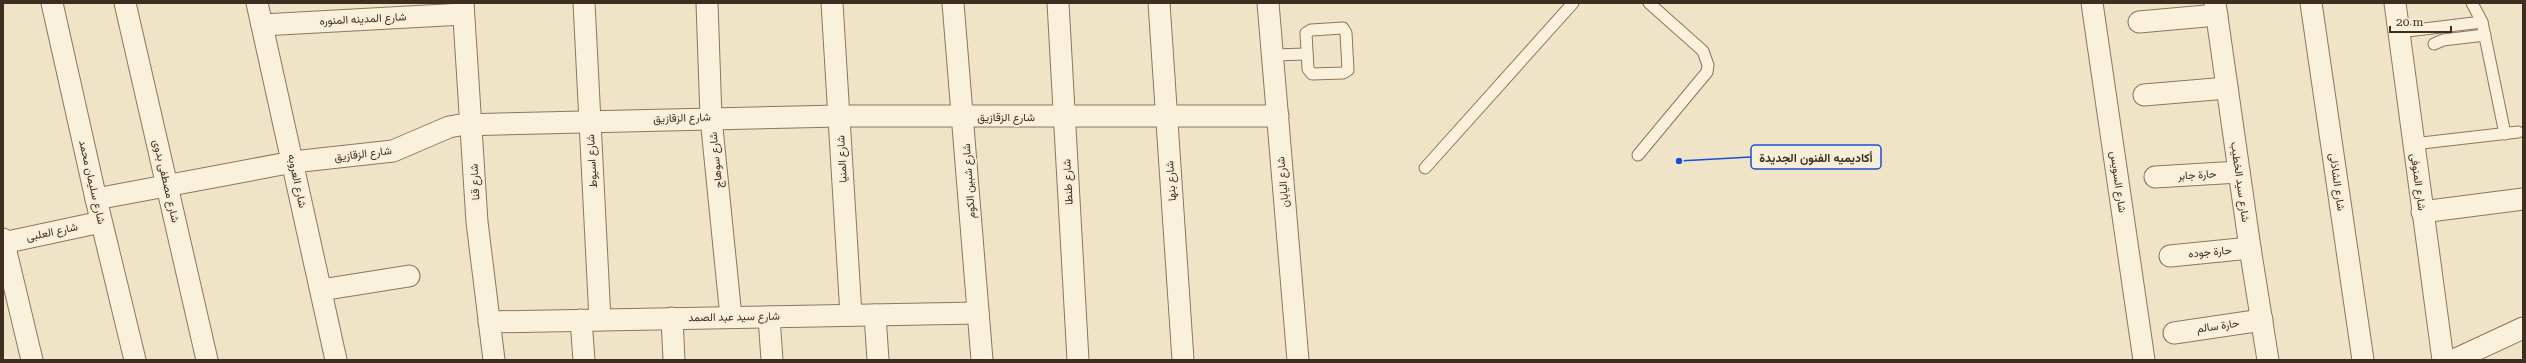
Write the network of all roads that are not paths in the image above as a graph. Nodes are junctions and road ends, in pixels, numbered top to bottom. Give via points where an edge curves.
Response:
1 (52, 3) edge
2 (125, 3) edge
3 (257, 3) edge
4 (584, 3) edge
5 (707, 3) edge
6 (832, 3) edge
7 (953, 3) edge
8 (1058, 3) edge
9 (1159, 3) edge
10 (1268, 3) edge
11 (1573, 3) edge
12 (1649, 3) edge
13 (2092, 3) edge
14 (2311, 3) edge
15 (2395, 3) edge
16 (2472, 3) edge
17 (463, 8) edge
18 (2216, 9) edge
19 (2139, 22) dead end
20 (2482, 22) junction
21 (262, 25) junction
22 (2441, 27) junction
23 (2399, 32) junction
24 (2485, 35) junction
25 (1307, 54) junction
26 (1273, 55) junction
27 (2227, 88) junction
28 (2144, 95) dead end
29 (839, 116) junction
30 (1064, 116) junction
31 (1167, 116) junction
32 (1278, 116) junction
33 (964, 117) junction
34 (711, 118) junction
35 (590, 121) junction
36 (472, 125) junction
37 (2518, 132) dead end
38 (2505, 134) junction
39 (2413, 144) junction
40 (1638, 156) dead end
41 (293, 162) junction
42 (1425, 168) dead end
43 (2239, 172) junction
44 (2155, 177) dead end
45 (167, 186) junction
46 (96, 199) junction
47 (2523, 200) edge
48 (2422, 212) junction
49 (101, 222) junction
50 (3, 241) edge
51 (2250, 248) junction
52 (2170, 256) dead end
53 (409, 276) dead end
54 (321, 290) junction
55 (978, 313) junction
56 (851, 315) junction
57 (875, 315) junction
58 (731, 317) junction
59 (769, 317) junction
60 (672, 318) junction
61 (590, 320) junction
62 (2262, 320) junction
63 (489, 322) junction
64 (2523, 328) edge
65 (2174, 333) dead end
66 (32, 360) edge
67 (135, 360) edge
68 (207, 360) edge
69 (336, 360) edge
70 (494, 360) edge
71 (584, 360) edge
72 (674, 360) edge
73 (772, 360) edge
74 (878, 360) edge
75 (982, 360) edge
76 (1078, 360) edge
77 (1183, 360) edge
78 (1298, 360) edge
79 (2144, 360) edge
80 (2268, 360) edge
81 (2363, 360) edge
82 (2443, 360) edge
83 (2454, 360) edge

1 - 46 street, شارع سليمان محمد
2 - 45 street, شارع مصطفى بدوى
3 - 21 street, شارع العروبه
4 - 35 street, شارع اسيوط
5 - 34 street, شارع سوهاج
6 - 29 street, شارع المنيا
7 - 33 street, شارع شبين الكوم
8 - 30 street, شارع طنطا
9 - 31 street, شارع بنها
10 - 26 street, شارع اليابان
11 - 42 lane
12 - 40 lane via 1703,51 1708,72
13 - 79 street, شارع السويس
14 - 81 street, شارع الشاذلى
15 - 23 street, شارع المنوفى
16 - 20 lane
17 - 21 street, شارع المدينه المنوره
17 - 36 street, شارع قنا
18 - 19 street
18 - 27 street, شارع سيد الخطيب
20 - 22 lane
20 - 24 lane
21 - 41 street, شارع العروبه
22 - 23 lane
22 - 24 lane via 2438,42
23 - 39 street, شارع المنوفى
24 - 38 lane
25 - 25 lane via 1308,31 1340,27 1346,30 1349,67 1346,72 1312,74 1308,69
25 - 26 lane
26 - 32 street, شارع اليابان
27 - 28 street
27 - 43 street, شارع سيد الخطيب
29 - 33 street, شارع الزقازيق
29 - 34 street, شارع الزقازيق
29 - 56 street, شارع المنيا
30 - 31 street, شارع الزقازيق
30 - 33 street, شارع الزقازيق
30 - 76 street, شارع طنطا
31 - 32 street, شارع الزقازيق
31 - 77 street, شارع بنها
32 - 78 street, شارع اليابان
33 - 55 street, شارع شبين الكوم
34 - 35 street, شارع الزقازيق
34 - 58 street, شارع سوهاج
35 - 36 street, شارع الزقازيق
35 - 61 street, شارع اسيوط
36 - 41 street, شارع الزقازيق via 449,127 393,151
36 - 63 street, شارع قنا via 477,222
37 - 38 lane
38 - 39 lane
39 - 48 street, شارع المنوفى
41 - 45 street, شارع الزقازيق
41 - 54 street, شارع العروبه
43 - 44 street, حارة جابر
43 - 51 street, شارع سيد الخطيب
45 - 46 street, شارع الزقازيق
45 - 68 street, شارع مصطفى بدوى
46 - 49 street, شارع سليمان محمد
47 - 48 street
48 - 82 street, شارع المنوفى
49 - 50 street, شارع العلبى
49 - 67 street, شارع سليمان محمد
50 - 66 street
51 - 52 street, حارة جوده
51 - 62 street, شارع سيد الخطيب
53 - 54 street
54 - 69 street, شارع العروبه
55 - 57 street, شارع سيد عبد الصمد
55 - 75 street, شارع شبين الكوم
56 - 57 street, شارع سيد عبد الصمد
56 - 59 street, شارع سيد عبد الصمد
57 - 74 street
58 - 59 street, شارع سيد عبد الصمد
58 - 60 street, شارع سيد عبد الصمد
59 - 73 street
60 - 61 street, شارع سيد عبد الصمد
60 - 72 street
61 - 63 street, شارع سيد عبد الصمد
61 - 71 street, شارع اسيوط
62 - 65 street, حارة سالم
62 - 80 street, شارع سيد الخطيب
63 - 70 street, شارع قنا
64 - 83 street

